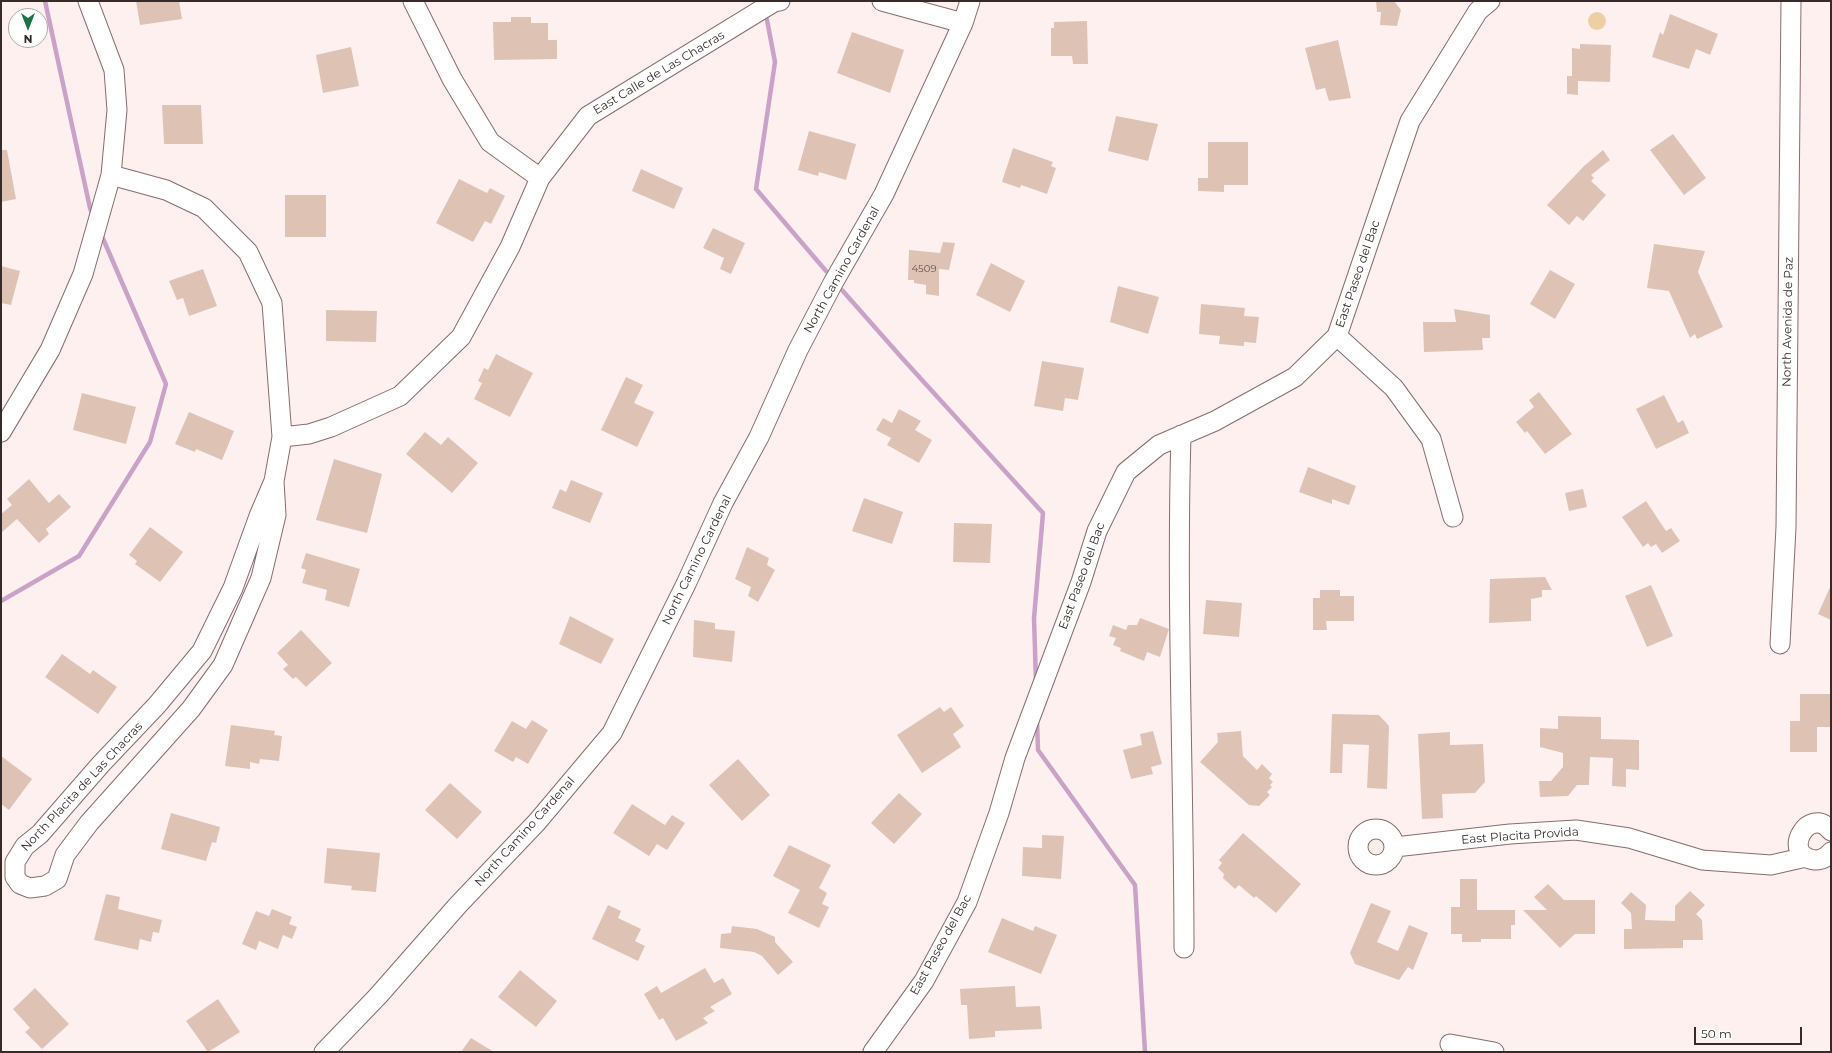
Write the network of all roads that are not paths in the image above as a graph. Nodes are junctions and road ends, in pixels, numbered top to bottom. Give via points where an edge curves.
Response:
1 (88, 1) edge
2 (413, 1) edge
3 (780, 1) edge
4 (882, 1) edge
5 (970, 1) edge
6 (1490, 1) edge
7 (1791, 1) edge
8 (963, 23) junction
9 (111, 175) junction
10 (540, 178) junction
11 (1337, 336) junction
12 (1, 432) edge
13 (1181, 435) junction
14 (282, 437) junction
15 (274, 481) junction
16 (1453, 517) dead end
17 (1780, 644) dead end
18 (1831, 831) edge
19 (1394, 847) dead end
20 (1802, 851) junction
21 (1831, 852) edge
22 (1184, 948) dead end
23 (1450, 1044) dead end
24 (324, 1052) edge
25 (873, 1052) edge
26 (1494, 1052) edge

1 - 9 street via 114,70 117,110
2 - 10 street via 452,79 490,142
3 - 10 street, East Calle de Las Chacras via 774,2 588,116
4 - 8 street
5 - 8 street, North Camino Cardenal
6 - 11 street, East Paseo del Bac via 1478,11 1410,121
7 - 17 street, North Avenida de Paz via 1786,527
8 - 24 street, North Camino Cardenal via 884,194 798,350 759,437 612,733 537,822
9 - 12 street via 80,282 50,350
9 - 14 street, North Placita de Las Chacras via 166,190 204,208 248,252 272,303
10 - 14 street, East Calle de Las Chacras via 510,247 461,337 400,396 332,427 309,434
11 - 13 street, East Paseo del Bac via 1295,376 1218,419
11 - 16 street via 1394,388 1431,439
13 - 22 street via 1180,642
13 - 25 street, East Paseo del Bac via 1159,445 1126,472 1097,531 1015,758 1000,813 967,902 924,981
14 - 15 street, North Placita de Las Chacras
15 - 15 street, North Placita de Las Chacras via 233,588 202,651 157,705 40,834 25,846 15,862 15,876 20,884 30,888 45,886 57,879 65,855 86,827 191,709 223,665 263,571 276,516
18 - 20 street via 1824,825 1808,826 1800,833
19 - 20 street, East Placita Provida via 1510,834 1576,830 1629,838 1702,860 1737,862
20 - 21 street, East Placita Provida via 1818,860
23 - 26 street

